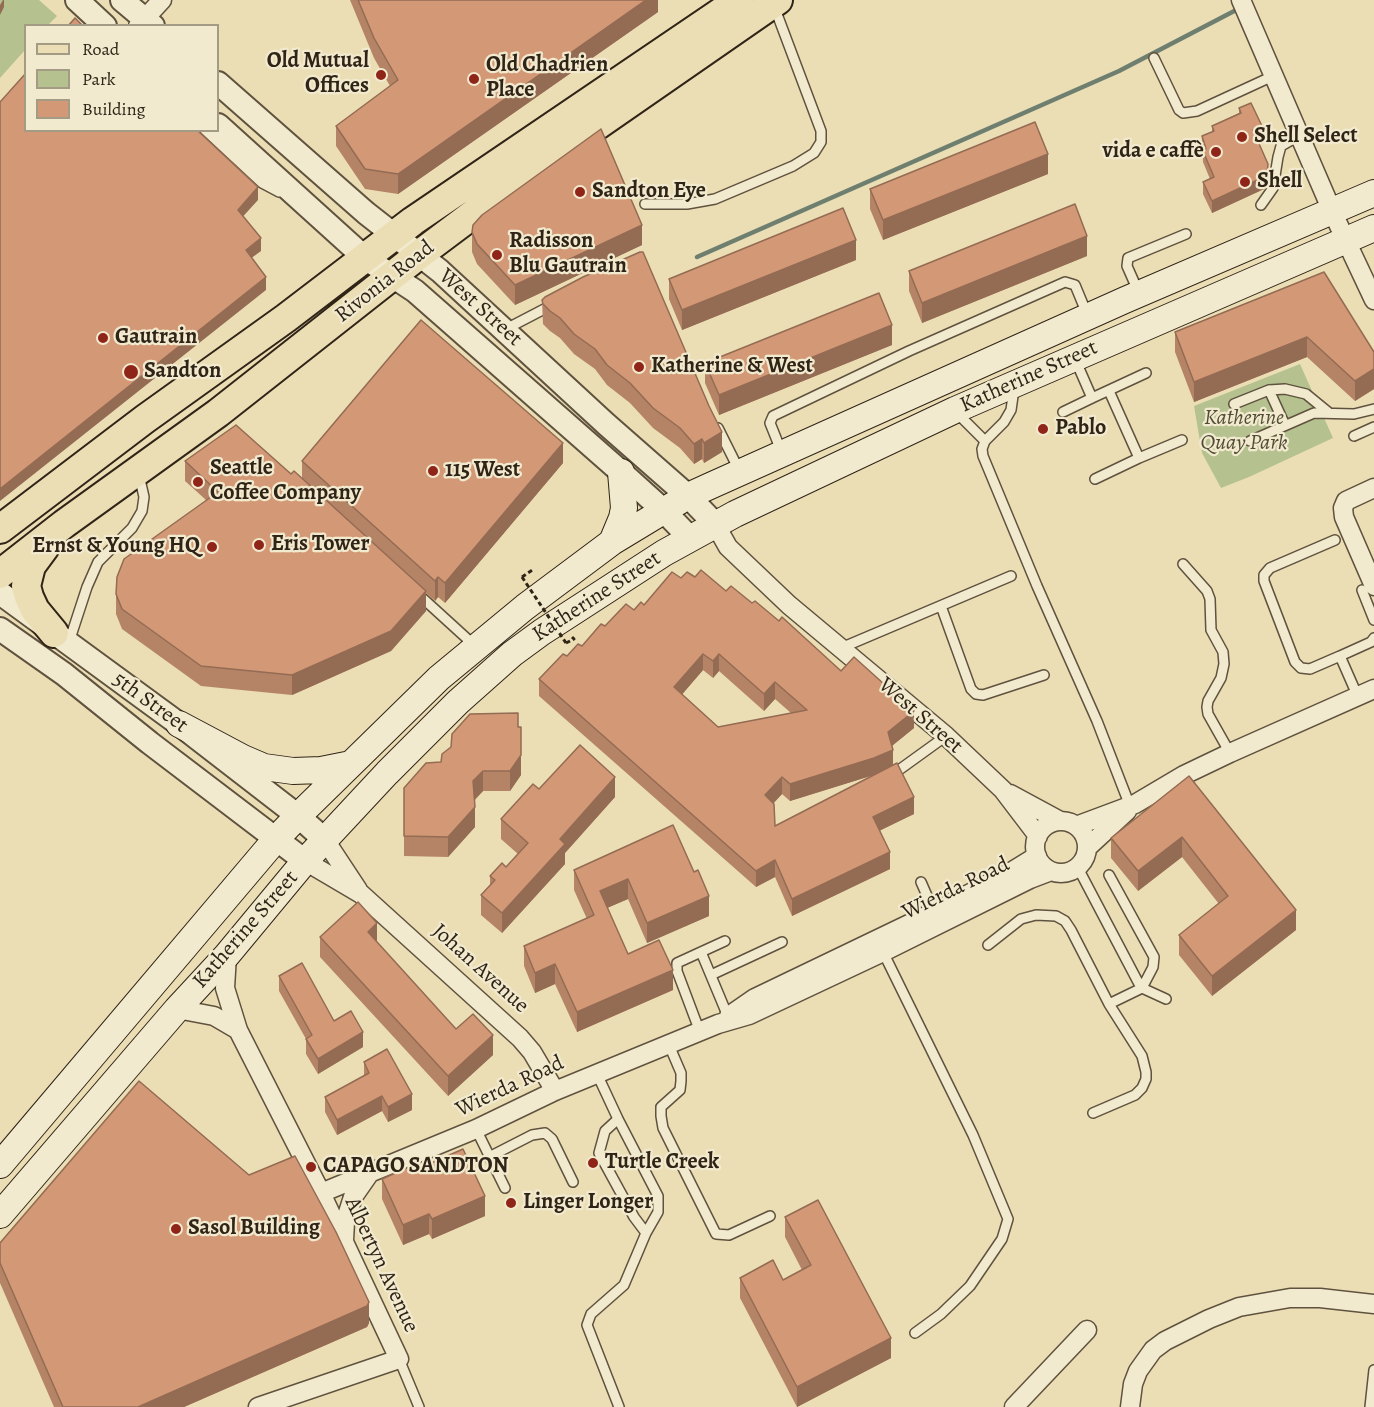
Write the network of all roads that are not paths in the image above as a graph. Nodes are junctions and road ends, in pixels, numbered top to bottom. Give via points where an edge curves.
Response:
1 (76, 0) edge
2 (123, 0) edge
3 (162, 0) edge
4 (740, 0) edge
5 (1241, 0) edge
6 (776, 2) edge
7 (145, 23) edge
8 (103, 24) edge
9 (1154, 58) dead end
10 (1273, 76) junction
11 (219, 84) edge
12 (219, 126) edge
13 (207, 132) edge
14 (1300, 135) junction
15 (1374, 193) edge
16 (303, 204) junction
17 (645, 204) dead end
18 (1261, 205) dead end
19 (1374, 205) edge
20 (1332, 211) junction
21 (1374, 228) edge
22 (1186, 234) dead end
23 (395, 235) junction
24 (1347, 240) junction
25 (420, 254) junction
26 (365, 258) junction
27 (392, 276) junction
28 (1139, 293) junction
29 (565, 298) edge
30 (1374, 300) edge
31 (1088, 316) junction
32 (504, 330) junction
33 (292, 355) junction
34 (1074, 357) junction
35 (1146, 373) dead end
36 (1015, 383) junction
37 (1108, 390) junction
38 (1269, 390) junction
39 (1092, 398) junction
40 (1234, 404) dead end
41 (1374, 409) edge
42 (955, 410) junction
43 (1063, 412) dead end
44 (1328, 412) junction
45 (146, 419) junction
46 (716, 423) edge
47 (1285, 425) junction
48 (1374, 427) edge
49 (1354, 436) dead end
50 (1182, 440) dead end
51 (985, 441) junction
52 (1250, 441) dead end
53 (783, 454) junction
54 (1139, 458) junction
55 (138, 472) junction
56 (621, 472) junction
57 (740, 473) junction
58 (1095, 479) dead end
59 (1374, 488) edge
60 (688, 496) junction
61 (664, 511) junction
62 (64, 524) junction
63 (715, 524) junction
64 (0, 529) edge
65 (690, 538) junction
66 (1335, 540) dead end
67 (612, 542) junction
68 (728, 547) junction
69 (1184, 564) dead end
70 (0, 574) edge
71 (1011, 576) dead end
72 (407, 585) edge
73 (1368, 588) edge
74 (0, 593) edge
75 (940, 606) junction
76 (1374, 620) edge
77 (0, 629) edge
78 (61, 638) junction
79 (1374, 638) edge
80 (476, 647) junction
81 (841, 648) junction
82 (1340, 656) junction
83 (1044, 675) dead end
84 (1366, 693) edge
85 (179, 724) junction
86 (946, 736) junction
87 (1230, 753) junction
88 (351, 764) junction
89 (887, 777) edge
90 (1004, 790) junction
91 (1132, 805) junction
92 (298, 816) junction
93 (1068, 824) junction
94 (1038, 836) junction
95 (276, 839) junction
96 (325, 840) junction
97 (1088, 847) junction
98 (1037, 856) junction
99 (305, 861) junction
100 (1077, 868) junction
101 (1051, 871) junction
102 (1109, 875) dead end
103 (921, 882) dead end
104 (361, 894) junction
105 (937, 918) junction
106 (725, 941) dead end
107 (782, 942) dead end
108 (988, 945) dead end
109 (879, 946) junction
110 (701, 952) junction
111 (227, 955) junction
112 (711, 975) junction
113 (1142, 987) junction
114 (1166, 999) dead end
115 (1109, 1004) junction
116 (177, 1008) junction
117 (725, 1021) junction
118 (238, 1030) junction
119 (700, 1032) junction
120 (669, 1045) junction
121 (597, 1074) junction
122 (555, 1091) junction
123 (1093, 1113) dead end
124 (618, 1119) junction
125 (476, 1129) junction
126 (12, 1138) edge
127 (489, 1156) junction
128 (0, 1165) edge
129 (370, 1173) junction
130 (573, 1182) dead end
131 (506, 1188) dead end
132 (321, 1193) junction
133 (3, 1205) edge
134 (770, 1216) dead end
135 (646, 1233) junction
136 (344, 1240) junction
137 (1374, 1304) edge
138 (1087, 1330) dead end
139 (915, 1334) dead end
140 (399, 1359) junction
141 (1374, 1370) edge
142 (258, 1407) edge
143 (419, 1407) edge
144 (620, 1407) edge
145 (1014, 1407) edge
146 (1130, 1407) edge
147 (1370, 1407) edge

1 - 8 street
2 - 7 street
3 - 7 street
4 - 23 main road, Rivonia Road
5 - 10 street
6 - 17 lane via 820,130 820,142 814,153 715,199
6 - 25 main road, Rivonia Road via 524,176
9 - 10 lane via 1183,112 1197,111
10 - 14 street
11 - 23 street, West Street
12 - 16 street, West Street
13 - 16 lane via 262,183
14 - 18 lane via 1281,146 1273,188
14 - 20 street
15 - 20 main road, Katherine Street
16 - 26 street, West Street
19 - 20 main road
20 - 24 street
20 - 28 main road, Katherine Street
21 - 24 main road, Katherine Street
22 - 28 lane via 1128,258 1127,266
23 - 25 street, West Street
23 - 26 main road, Rivonia Road
24 - 30 street
24 - 34 main road, Katherine Street
24 - 60 main road via 1321,232 765,472 721,490
25 - 27 main road, Rivonia Road
25 - 32 street, West Street
26 - 27 street, West Street
26 - 45 main road, Rivonia Road
27 - 33 main road, Rivonia Road
27 - 56 street, West Street via 415,291
28 - 31 main road, Katherine Street
29 - 32 lane
31 - 53 main road, Katherine Street
31 - 53 lane via 1075,285 1065,282 909,351 773,416 770,423
32 - 60 street, West Street
33 - 45 main road via 274,355 259,362 172,423
33 - 55 main road, Rivonia Road via 222,417
34 - 36 main road, Katherine Street
34 - 39 lane
35 - 37 lane
36 - 42 main road, Katherine Street
36 - 51 lane via 1011,410
37 - 39 lane
37 - 54 lane
38 - 40 lane
38 - 44 lane via 1285,388 1306,394
38 - 47 lane
39 - 43 lane
41 - 44 lane via 1354,414
42 - 51 lane
42 - 63 main road, Katherine Street
44 - 47 lane via 1310,414
45 - 64 main road, Rivonia Road
46 - 57 lane
47 - 52 lane
48 - 49 lane
50 - 54 lane
51 - 91 lane via 982,449 987,469
53 - 57 main road, Katherine Street
54 - 58 lane
55 - 62 main road, Rivonia Road
55 - 78 lane via 144,497 142,511 132,528 98,562
56 - 61 street, West Street
56 - 67 main road via 624,508
57 - 60 main road, Katherine Street
59 - 73 street via 1346,501 1343,508
60 - 61 main road, Katherine Street
60 - 63 street, West Street
61 - 65 street, West Street
61 - 67 main road, Katherine Street
62 - 70 main road, Rivonia Road
62 - 78 main road via 31,566 26,586 35,610
63 - 65 main road, Katherine Street
63 - 68 street, West Street
65 - 68 street
65 - 96 main road, Katherine Street via 512,654 458,702
66 - 82 lane via 1270,568 1264,581 1294,662 1310,669
67 - 80 main road, Katherine Street
68 - 81 street, West Street
69 - 87 lane via 1207,591 1211,630 1223,652 1221,678 1207,707
71 - 75 lane
72 - 80 lane
73 - 76 lane
74 - 78 street, 5th Street
75 - 81 lane
75 - 83 lane via 976,694
77 - 95 street, 5th Street
78 - 85 street, 5th Street
79 - 82 lane
80 - 88 main road, Katherine Street
81 - 86 street, West Street
82 - 84 lane
84 - 87 street
85 - 88 main road via 264,767 293,771
85 - 92 street, 5th Street
86 - 89 lane
86 - 90 street, West Street
87 - 91 street
88 - 92 main road, Katherine Street
90 - 93 street, West Street
90 - 94 street, West Street
91 - 93 street
91 - 97 street
92 - 95 main road, Katherine Street
92 - 96 street, 5th Street
93 - 94 street via 1049,824
93 - 97 street via 1082,832
94 - 98 street
95 - 99 street, 5th Street
95 - 126 main road, Katherine Street
96 - 99 main road, Katherine Street
96 - 104 street, Johan Avenue
97 - 100 street
98 - 101 street
98 - 105 street, Wierda Road
99 - 104 street, Johan Avenue
99 - 111 main road, Katherine Street
100 - 101 street via 1069,872
100 - 113 lane
101 - 105 street, Wierda Road
102 - 113 lane via 1154,957
103 - 105 lane
104 - 122 street, Johan Avenue via 520,1038
105 - 109 street, Wierda Road
106 - 110 lane
107 - 112 lane
108 - 115 lane via 1021,919 1056,916 1071,930
109 - 117 street, Wierda Road via 811,979 755,998
109 - 139 lane via 970,1127 1008,1219 1002,1239 970,1286
110 - 112 lane
110 - 119 lane via 677,966
111 - 116 main road, Katherine Street
111 - 118 street, Albertyn Avenue via 225,988
112 - 117 lane
113 - 114 lane
113 - 115 lane
115 - 123 lane via 1142,1056 1146,1079 1135,1095
116 - 118 street via 214,1016
116 - 133 main road, Katherine Street
117 - 119 street, Wierda Road
118 - 132 street, Albertyn Avenue
119 - 120 street, Wierda Road
120 - 121 street, Wierda Road
120 - 134 lane via 681,1081 680,1090 661,1107 663,1128 716,1234 729,1235
121 - 122 street, Wierda Road
121 - 124 lane
122 - 125 street, Wierda Road
124 - 135 lane via 658,1196 658,1212
124 - 135 lane via 604,1131 599,1153
125 - 127 lane
125 - 129 street, Wierda Road
126 - 128 main road, Katherine Street
127 - 130 lane via 532,1135 545,1133 552,1139
127 - 131 lane
129 - 132 street, Wierda Road
129 - 136 street via 353,1197
132 - 136 street, Albertyn Avenue
135 - 144 lane via 624,1285 591,1314 587,1325
136 - 140 street, Albertyn Avenue
137 - 146 street via 1290,1298 1239,1307 1209,1319 1153,1350 1138,1371
138 - 145 street
140 - 142 street
140 - 143 lane
141 - 147 lane

